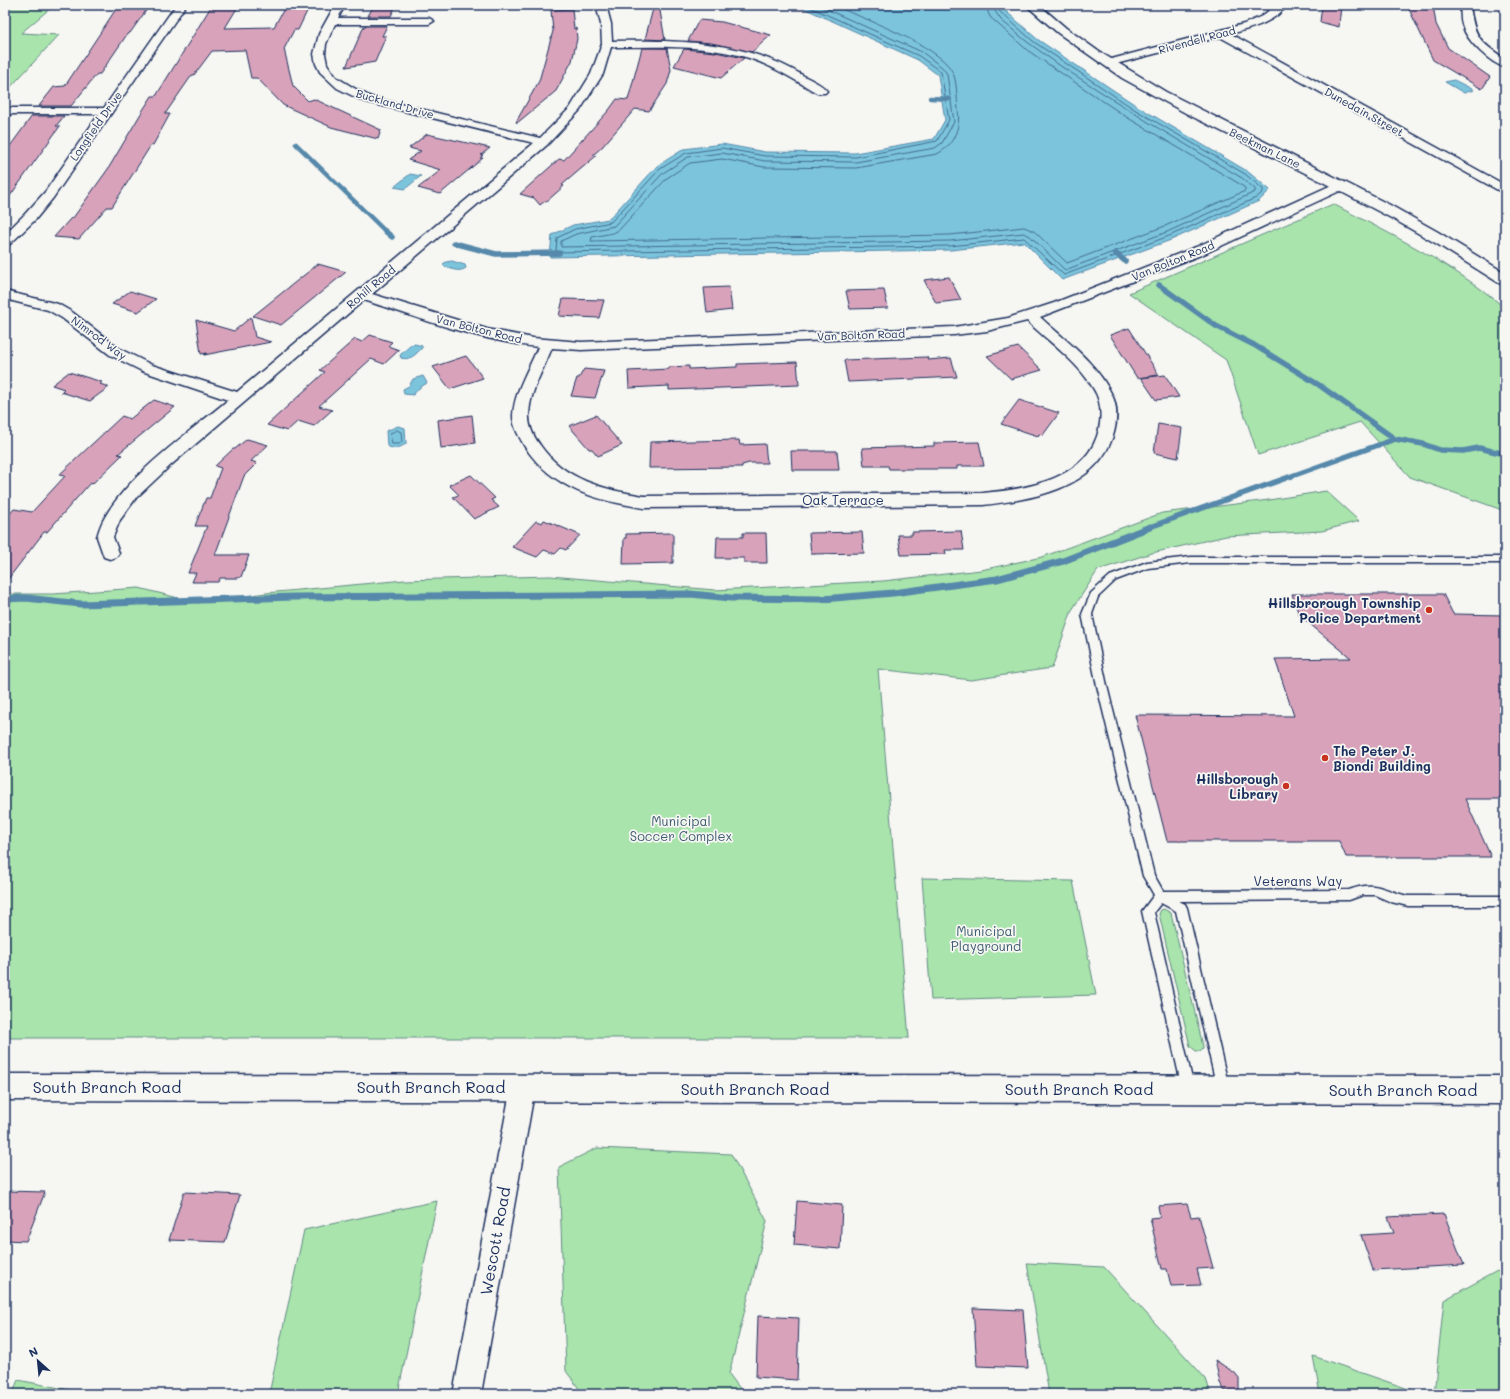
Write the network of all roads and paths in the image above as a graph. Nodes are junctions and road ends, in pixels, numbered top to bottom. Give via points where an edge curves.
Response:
1 (180, 5) edge
2 (340, 5) edge
3 (602, 5) edge
4 (1032, 5) edge
5 (1282, 5) edge
6 (1465, 5) edge
7 (332, 21) junction
8 (429, 21) dead end
9 (1223, 34) junction
10 (607, 44) junction
11 (1108, 63) junction
12 (1505, 64) edge
13 (821, 91) dead end
14 (106, 111) junction
15 (5, 112) edge
16 (543, 142) junction
17 (1340, 186) junction
18 (1505, 190) edge
19 (5, 241) edge
20 (1505, 280) edge
21 (5, 295) edge
22 (361, 295) junction
23 (1030, 316) junction
24 (546, 344) junction
25 (238, 398) junction
26 (110, 553) dead end
27 (1505, 560) edge
28 (1160, 896) junction
29 (1505, 901) edge
30 (5, 1087) edge
31 (523, 1087) junction
32 (1188, 1089) junction
33 (1224, 1090) junction
34 (1505, 1090) edge
35 (467, 1394) edge

1 - 14 street, Longfield Drive
2 - 7 street, Buckland Drive
3 - 10 street, Rohill Road
4 - 11 street, Beekman Lane via 1071,38
5 - 9 street, Rivendell Road via 1266,18
6 - 12 street via 1468,26 1476,40
7 - 8 street
7 - 16 street, Buckland Drive via 321,44 319,55 328,75 349,91 390,105
9 - 11 street, Rivendell Road
9 - 18 street, Dunedain Street
10 - 13 street via 680,43 723,48 774,64
10 - 16 street, Rohill Road via 588,91 574,110
11 - 17 street, Beekman Lane via 1198,115
14 - 15 street
14 - 19 street, Longfield Drive via 49,195
16 - 22 street, Rohill Road
17 - 20 street, Beekman Lane via 1435,236
17 - 23 street, Van Bolton Road via 1201,250
21 - 25 street, Nimrod Way via 53,307 115,352 147,368
22 - 24 street, Van Bolton Road via 478,331
22 - 25 street, Rohill Road
23 - 24 street, Van Bolton Road via 986,327 954,331 581,346
23 - 24 street, Oak Terrace via 1092,375 1105,395 1109,415 1106,436 1095,456 1076,474 1049,487 1017,496 983,499 644,502 593,491 571,482 552,470 537,455 525,434 521,417 525,396
25 - 26 street, Rohill Road via 130,494 112,519 105,537
27 - 28 lane via 1191,560 1147,565 1113,578 1094,594 1087,614 1101,679 1149,876
28 - 29 lane, Veterans Way via 1349,895 1362,890 1376,890 1408,901
28 - 32 lane via 1148,911
28 - 33 lane via 1181,908
30 - 31 street, South Branch Road
31 - 32 street, South Branch Road
31 - 35 street, Wescott Road
32 - 33 street, South Branch Road
33 - 34 street, South Branch Road

